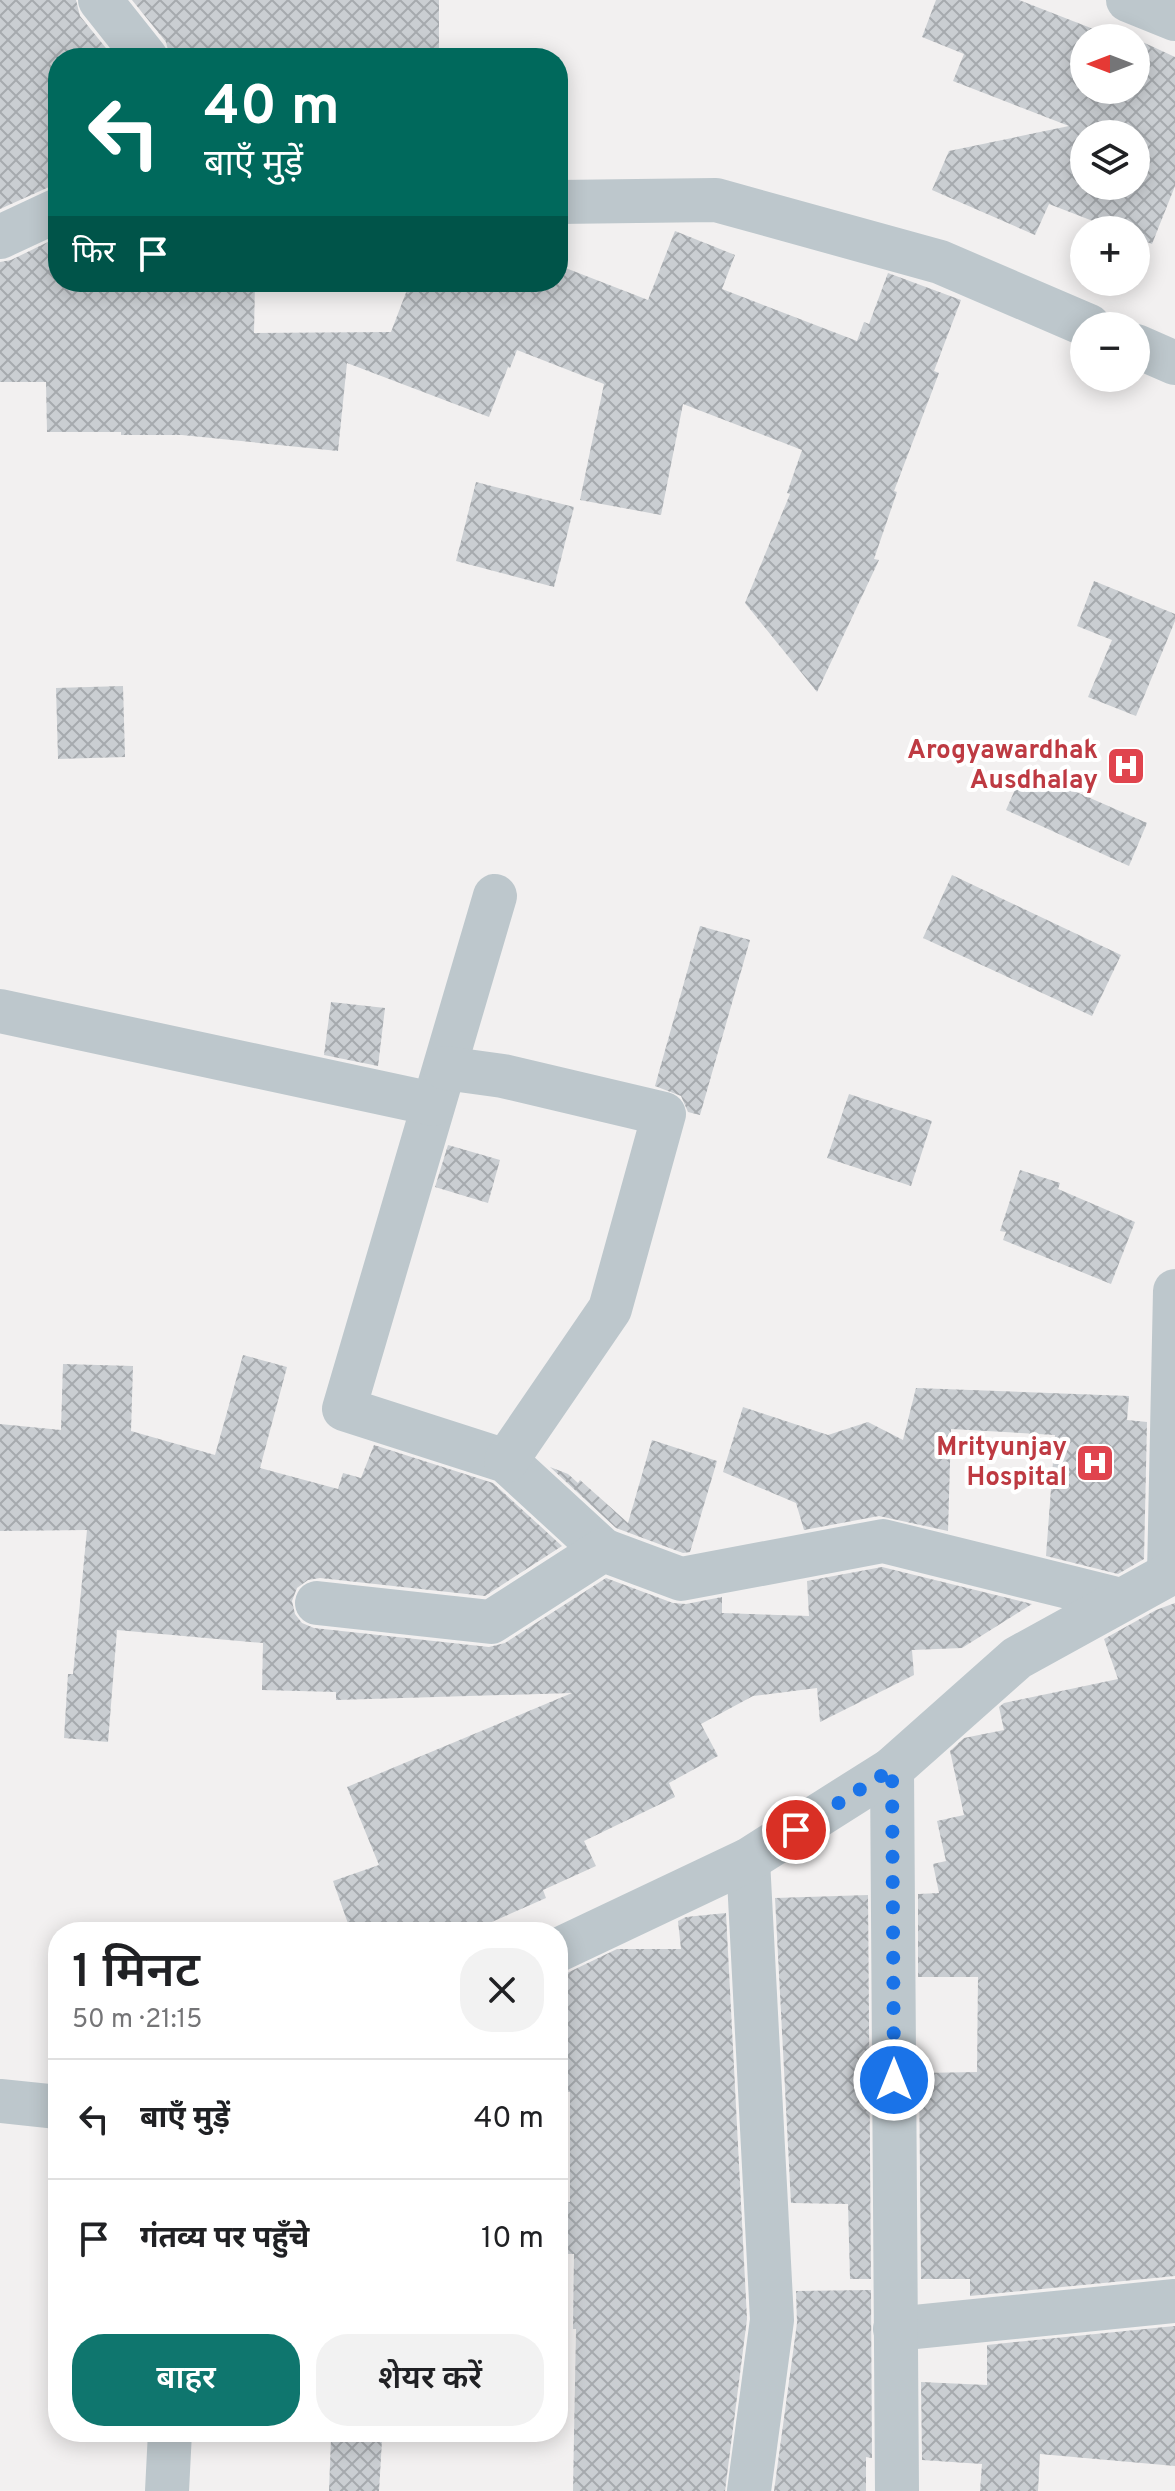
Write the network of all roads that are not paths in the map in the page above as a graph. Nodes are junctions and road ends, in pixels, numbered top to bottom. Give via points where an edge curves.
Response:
1 (100, 0) edge
2 (1128, 0) edge
3 (1175, 19) edge
4 (138, 48) edge
5 (568, 202) edge
6 (48, 215) edge
7 (0, 237) edge
8 (1070, 318) edge
9 (1150, 352) edge
10 (1175, 363) edge
11 (495, 896) dead end
12 (0, 1011) edge
13 (439, 1086) junction
14 (1175, 1291) edge
15 (506, 1461) junction
16 (603, 1550) junction
17 (1172, 1572) edge
18 (1121, 1600) junction
19 (317, 1603) dead end
20 (892, 1769) junction
21 (748, 1860) junction
22 (568, 1945) edge
23 (0, 2101) edge
24 (48, 2106) edge
25 (1175, 2301) edge
26 (895, 2329) junction
27 (749, 2491) edge
28 (897, 2491) edge

1 - 4 street
2 - 3 street
5 - 8 street via 716,200 940,262
6 - 7 street
9 - 10 street
11 - 13 street
12 - 13 street
13 - 15 street via 344,1409
13 - 15 street via 503,1076 664,1114 610,1309
14 - 17 street
15 - 16 street
16 - 18 street via 681,1579 883,1541
16 - 19 street via 491,1622
17 - 18 street
18 - 20 street via 1017,1658
20 - 21 street
20 - 26 street
21 - 22 street
21 - 27 street via 772,2320
23 - 24 street
25 - 26 street
26 - 28 street

